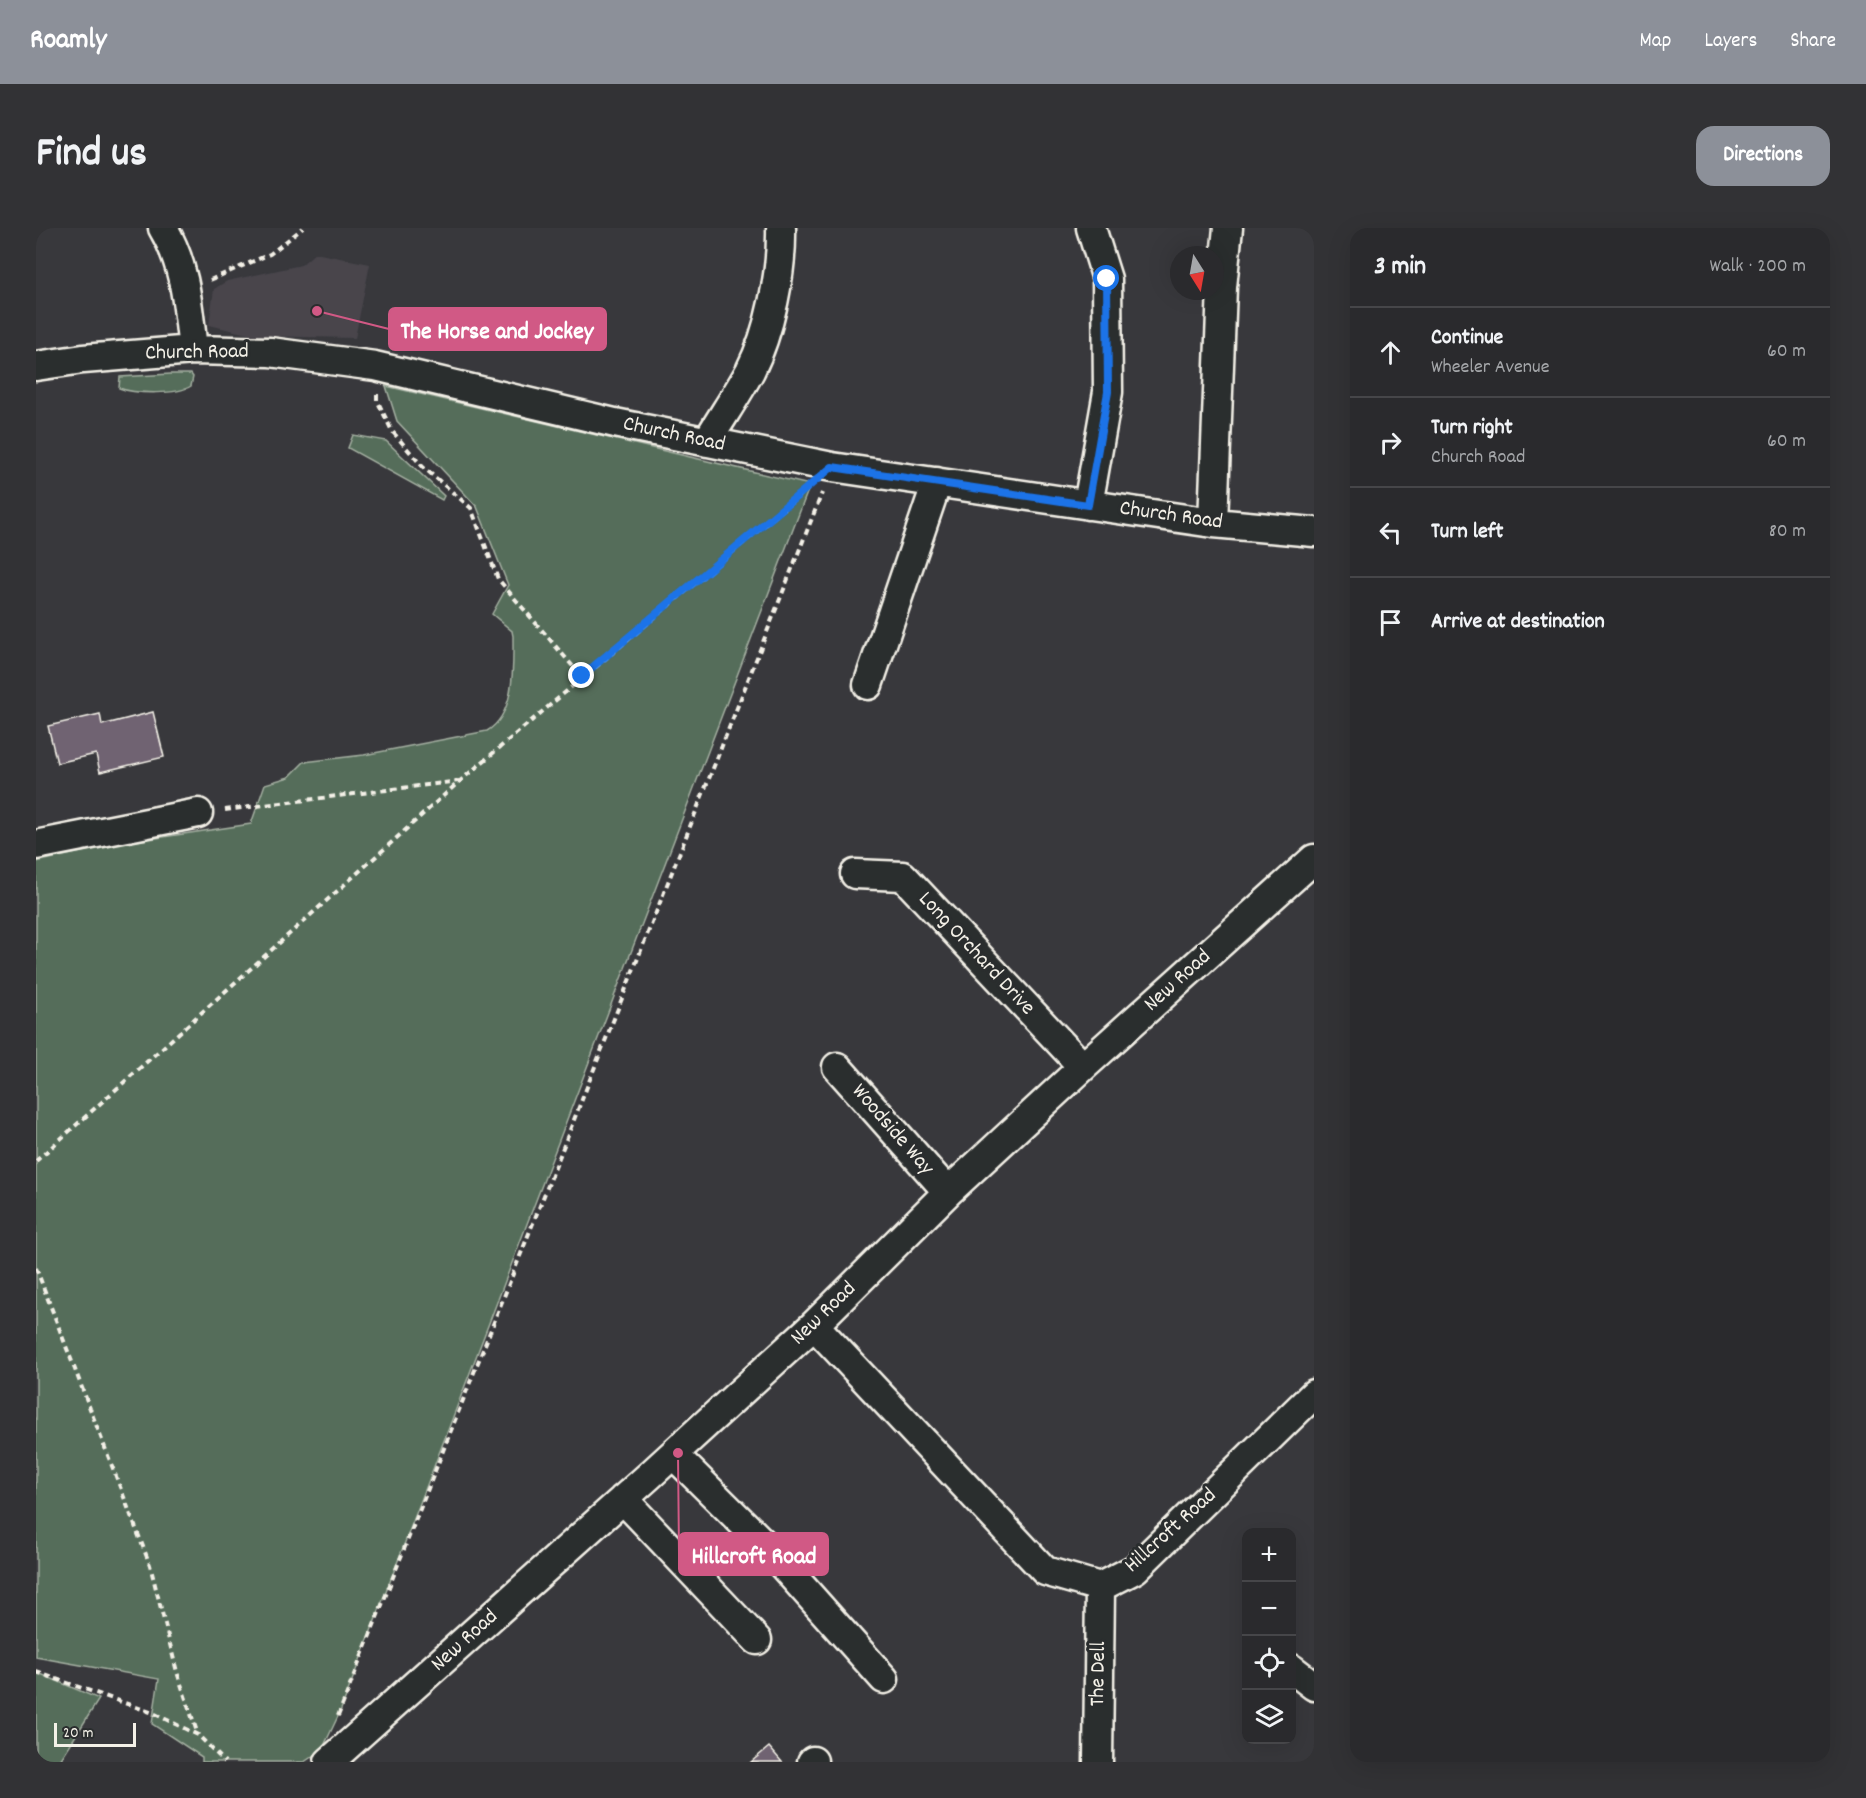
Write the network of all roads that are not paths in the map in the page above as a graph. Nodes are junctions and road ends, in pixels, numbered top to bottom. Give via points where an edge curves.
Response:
1 (163, 228) edge
2 (781, 228) edge
3 (1091, 228) edge
4 (1228, 228) edge
5 (193, 350) junction
6 (36, 366) edge
7 (707, 442) junction
8 (937, 482) junction
9 (1088, 505) junction
10 (1213, 523) junction
11 (1314, 532) edge
12 (868, 685) dead end
13 (198, 813) road end
14 (36, 845) edge
15 (1314, 859) edge
16 (855, 874) dead end
17 (837, 1067) dead end
18 (1083, 1067) junction
19 (948, 1192) junction
20 (814, 1325) junction
21 (1314, 1394) edge
22 (673, 1454) junction
23 (623, 1499) junction
24 (1100, 1587) junction
25 (757, 1640) dead end
26 (1296, 1672) edge
27 (884, 1679) dead end
28 (1314, 1686) edge
29 (329, 1762) edge
30 (1098, 1762) edge

1 - 5 street via 177,250
2 - 7 street via 782,255 763,340 750,371
3 - 9 street via 1107,279 1108,392
4 - 10 street
5 - 6 street, Church Road
5 - 7 street, Church Road via 270,352 375,366
7 - 8 street, Church Road via 832,467
8 - 9 street, Church Road
8 - 12 street
9 - 10 street, Church Road
10 - 11 street, Church Road
13 - 14 street
15 - 18 street, New Road
16 - 18 street, Long Orchard Drive via 903,876
17 - 19 street, Woodside Way
18 - 19 street, New Road
19 - 20 street, New Road
20 - 22 street, New Road
20 - 24 street, Hillcroft Road via 1045,1571
21 - 24 street, Hillcroft Road via 1136,1569
22 - 23 street, New Road
22 - 27 street via 762,1542
23 - 25 street
23 - 29 street, New Road
24 - 30 street, The Dell
26 - 28 street

